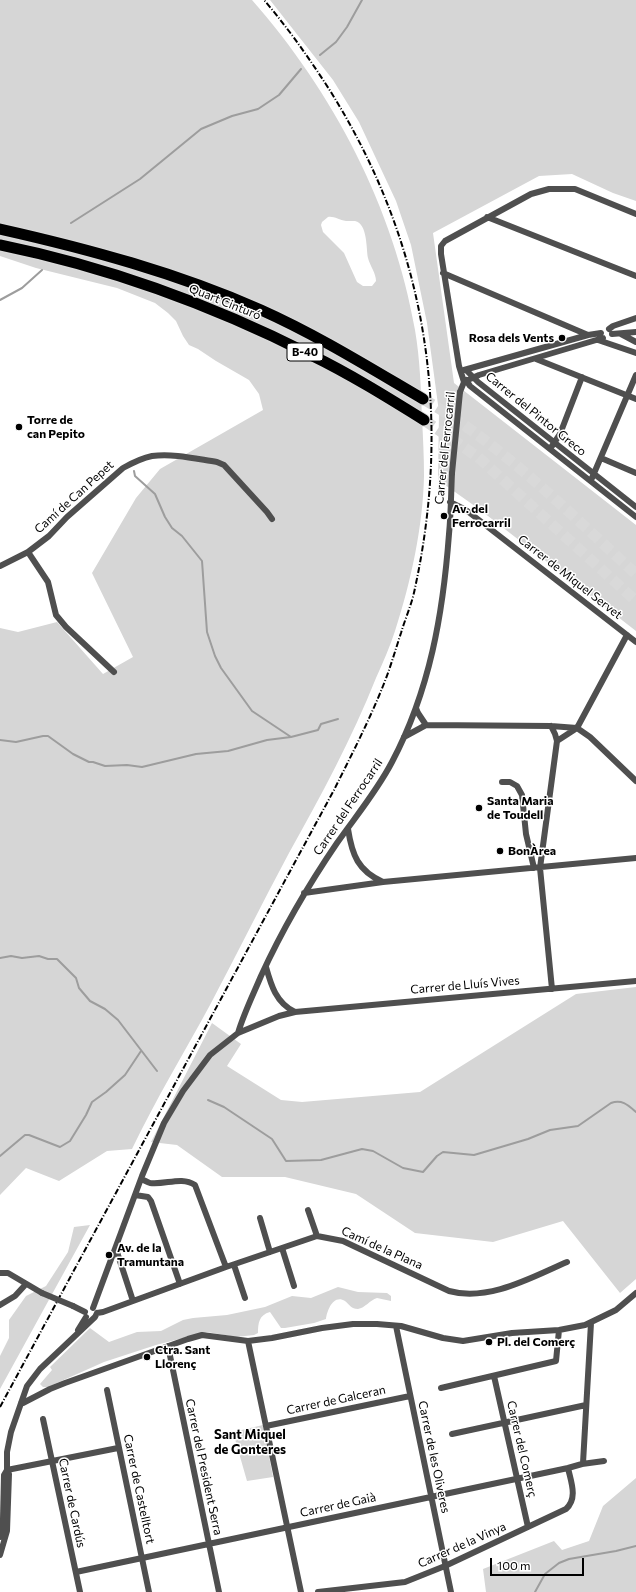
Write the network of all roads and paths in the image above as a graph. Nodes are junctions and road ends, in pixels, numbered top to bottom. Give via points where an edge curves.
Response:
1 (636, 214) edge
2 (487, 217) junction
3 (0, 229) edge
4 (0, 245) edge
5 (443, 273) junction
6 (636, 276) edge
7 (636, 318) edge
8 (611, 332) junction
9 (636, 332) edge
10 (621, 334) junction
11 (588, 335) junction
12 (604, 339) junction
13 (635, 340) edge
14 (636, 353) edge
15 (536, 359) junction
16 (462, 369) junction
17 (636, 374) edge
18 (582, 377) junction
19 (473, 378) junction
20 (465, 381) junction
21 (627, 396) junction
22 (423, 399) tunnel mouth
23 (636, 399) edge
24 (424, 420) tunnel mouth
25 (555, 443) junction
26 (550, 449) junction
27 (601, 458) junction
28 (636, 473) edge
29 (594, 474) junction
30 (590, 480) junction
31 (636, 498) edge
32 (450, 502) junction
33 (635, 506) edge
34 (636, 517) edge
35 (272, 519) dead end
36 (28, 552) junction
37 (0, 566) edge
38 (627, 635) junction
39 (636, 642) edge
40 (114, 672) dead end
41 (416, 708) junction
42 (426, 725) junction
43 (551, 726) junction
44 (577, 728) junction
45 (404, 737) junction
46 (557, 741) junction
47 (636, 780) edge
48 (502, 782) dead end
49 (348, 829) junction
50 (636, 858) edge
51 (537, 868) junction
52 (314, 878) junction
53 (383, 882) junction
54 (323, 890) junction
55 (304, 893) junction
56 (266, 967) junction
57 (636, 981) edge
58 (552, 989) junction
59 (295, 1012) junction
60 (238, 1033) junction
61 (141, 1179) junction
62 (150, 1183) junction
63 (135, 1195) junction
64 (148, 1197) junction
65 (308, 1210) dead end
66 (260, 1218) dead end
67 (317, 1236) junction
68 (282, 1248) junction
69 (116, 1249) junction
70 (270, 1252) junction
71 (567, 1262) dead end
72 (234, 1264) junction
73 (226, 1267) junction
74 (123, 1271) junction
75 (107, 1272) junction
76 (0, 1273) edge
77 (26, 1284) junction
78 (180, 1284) junction
79 (294, 1286) dead end
80 (636, 1293) edge
81 (245, 1298) dead end
82 (133, 1300) junction
83 (0, 1305) edge
84 (95, 1311) junction
85 (88, 1316) junction
86 (591, 1323) junction
87 (396, 1326) junction
88 (560, 1330) junction
89 (248, 1341) junction
90 (168, 1346) junction
91 (494, 1376) junction
92 (441, 1388) dead end
93 (107, 1390) dead end
94 (410, 1396) junction
95 (21, 1402) junction
96 (586, 1405) junction
97 (43, 1419) dead end
98 (504, 1423) junction
99 (266, 1426) junction
100 (452, 1434) dead end
101 (118, 1448) junction
102 (604, 1461) dead end
103 (53, 1462) junction
104 (582, 1464) junction
105 (568, 1468) junction
106 (6, 1470) junction
107 (517, 1479) junction
108 (431, 1497) junction
109 (286, 1527) junction
110 (528, 1527) junction
111 (0, 1537) edge
112 (208, 1543) junction
113 (0, 1555) edge
114 (142, 1558) junction
115 (446, 1566) junction
116 (76, 1572) junction
117 (336, 1591) edge
118 (80, 1592) edge
119 (149, 1592) edge
120 (219, 1592) edge
121 (300, 1592) edge
122 (318, 1592) edge
123 (451, 1592) edge

1 - 2 street via 575,189 549,189 531,194
2 - 5 street, Carrer del Ferrocarril via 443,243 440,254
2 - 6 street
3 - 22 highway, Quart Cinturó / B-40 via 125,261 235,299 314,336
4 - 24 highway, Quart Cinturó / B-40 via 121,276 252,327 331,366
5 - 11 street
5 - 16 street, Carrer del Ferrocarril
7 - 8 street via 613,326
8 - 10 street
8 - 12 street via 610,338
8 - 12 street via 604,329
9 - 10 street
10 - 13 street
11 - 12 street
11 - 16 street
12 - 14 street
12 - 15 street
15 - 18 street
15 - 19 street
16 - 19 street, Carrer del Pintor Greco
16 - 20 street, Carrer del Ferrocarril
17 - 21 street
18 - 21 street
18 - 25 street
19 - 20 street
19 - 25 street, Carrer del Pintor Greco
20 - 26 street, Carrer del Pintor Greco
20 - 32 street, Carrer del Ferrocarril, bridge via 460,392
21 - 23 street
21 - 27 street
25 - 26 street
25 - 29 street, Carrer del Pintor Greco
26 - 30 street, Carrer del Pintor Greco
27 - 28 street
27 - 29 street
29 - 30 street
29 - 33 street, Carrer del Pintor Greco
30 - 34 street, Carrer del Pintor Greco
31 - 33 street
32 - 38 street, Carrer de Miquel Servet via 466,510
32 - 41 street, Carrer del Ferrocarril via 450,532 435,645
35 - 36 street, Camí de Can Pepet via 224,465 167,455 152,456 123,468
36 - 37 street, Camí de Can Pepet
36 - 40 street via 48,582 56,614 66,627
38 - 39 street, Carrer de Miquel Servet
38 - 44 street
41 - 42 street
41 - 45 street, Carrer del Ferrocarril
42 - 43 street
42 - 45 street
43 - 44 street
43 - 46 street
44 - 46 street
44 - 47 street
45 - 49 street, Carrer del Ferrocarril via 378,786
46 - 51 street
48 - 51 street via 510,782 517,786 522,795 526,834
49 - 52 street, Carrer del Ferrocarril
49 - 53 street via 351,848 357,861 373,878
50 - 51 street
51 - 53 street
51 - 58 street
52 - 54 street via 315,886
52 - 55 street, Carrer del Ferrocarril
53 - 54 street
54 - 55 street
55 - 56 street, Carrer del Ferrocarril via 281,933
56 - 59 street via 274,992 288,1009
56 - 60 street, Carrer del Ferrocarril via 242,1018
57 - 58 street, Carrer de Lluís Vives
58 - 59 street, Carrer de Lluís Vives
59 - 60 street, Carrer de Lluís Vives
60 - 61 street, Carrer de Lluís Vives via 210,1055 182,1091 164,1123
61 - 62 street
61 - 63 street, Carrer de Lluís Vives
62 - 64 street
62 - 73 street via 184,1181 195,1185
63 - 64 street
63 - 69 street, Carrer de Lluís Vives
64 - 78 street
65 - 67 street
66 - 70 street
67 - 68 street, Camí de la Plana
67 - 71 street, Camí de la Plana via 343,1241 460,1294 508,1286
68 - 70 street, Camí de la Plana
68 - 79 street
69 - 74 street
69 - 75 street, Carrer de Lluís Vives
70 - 72 street, Camí de la Plana
72 - 73 street, Camí de la Plana
72 - 81 street
73 - 78 street, Camí de la Plana
74 - 75 street via 115,1268
74 - 82 street
75 - 84 street, Carrer de Lluís Vives
76 - 77 street via 8,1273
77 - 83 street via 15,1296
77 - 85 street, bridge via 73,1306
78 - 82 street, Camí de la Plana
80 - 86 street via 616,1310
82 - 84 street, Camí de la Plana via 103,1312
84 - 85 street via 96,1317
84 - 85 street, Camí de la Plana via 89,1308
85 - 95 street via 76,1335 32,1378
86 - 88 street
86 - 96 street
87 - 88 street via 463,1341 512,1333
87 - 89 street via 353,1324
87 - 94 street, Carrer de les Oliveres
88 - 91 street via 556,1361
89 - 90 street via 202,1335
89 - 99 street
90 - 95 street
90 - 112 street, Carrer del President Serra
91 - 92 street
91 - 98 street, Carrer del Comerç
93 - 101 street, Carrer de Castelltort
94 - 99 street, Carrer de Galceran
94 - 108 street, Carrer de les Oliveres
95 - 106 street via 11,1432
96 - 98 street
96 - 104 street
97 - 103 street, Carrer de Cardús
98 - 100 street
98 - 107 street, Carrer del Comerç
99 - 109 street
101 - 103 street
101 - 114 street, Carrer de Castelltort
102 - 104 street, Carrer de Gaià
103 - 106 street
103 - 116 street, Carrer de Cardús
104 - 105 street, Carrer de Gaià
105 - 107 street, Carrer de Gaià
105 - 110 street, Carrer de la Vinya via 573,1493 570,1506
106 - 111 street
106 - 113 street via 9,1474 8,1520
107 - 108 street, Carrer de Gaià
107 - 110 street, Carrer del Comerç
108 - 109 street, Carrer de Gaià
108 - 115 street, Carrer de les Oliveres
109 - 112 street, Carrer de Gaià
109 - 121 street
110 - 115 street, Carrer de la Vinya
112 - 114 street, Carrer de Gaià
112 - 120 street, Carrer del President Serra
114 - 116 street, Carrer de Gaià
114 - 119 street, Carrer de Castelltort
115 - 117 street, Carrer de la Vinya via 405,1582
115 - 123 street, Carrer de les Oliveres
116 - 118 street, Carrer de Cardús
117 - 122 street, Carrer de la Vinya

